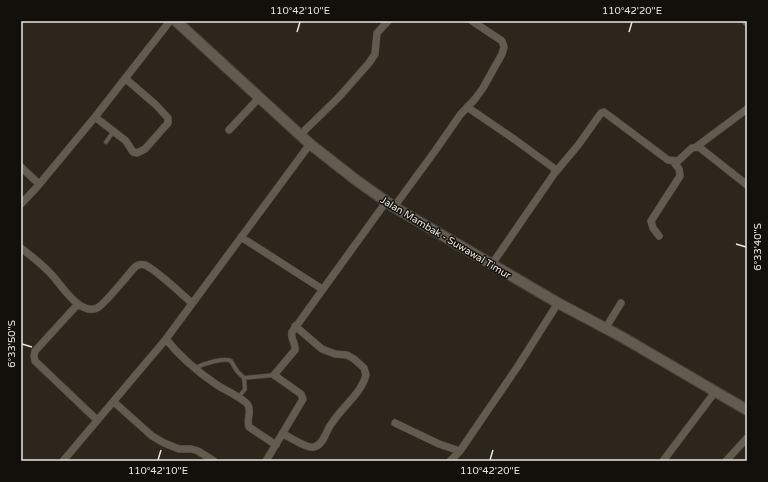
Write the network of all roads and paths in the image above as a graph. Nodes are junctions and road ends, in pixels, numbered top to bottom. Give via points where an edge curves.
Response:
1 (170, 21) edge
2 (176, 21) edge
3 (388, 21) edge
4 (472, 21) edge
5 (126, 79) junction
6 (259, 98) junction
7 (467, 107) junction
8 (747, 109) edge
9 (95, 118) junction
10 (229, 130) dead end
11 (113, 132) junction
12 (300, 135) junction
13 (106, 142) dead end
14 (310, 144) junction
15 (696, 146) junction
16 (673, 161) junction
17 (21, 167) edge
18 (554, 174) junction
19 (39, 184) junction
20 (747, 185) edge
21 (21, 204) edge
22 (390, 204) junction
23 (659, 236) dead end
24 (241, 237) junction
25 (21, 248) edge
26 (492, 264) junction
27 (322, 289) junction
28 (558, 303) junction
29 (621, 303) dead end
30 (78, 304) junction
31 (192, 304) junction
32 (295, 326) junction
33 (605, 329) junction
34 (166, 339) junction
35 (195, 368) junction
36 (274, 374) junction
37 (244, 378) junction
38 (715, 392) junction
39 (238, 398) junction
40 (114, 402) junction
41 (747, 410) edge
42 (98, 420) junction
43 (395, 423) dead end
44 (283, 434) junction
45 (747, 438) edge
46 (276, 445) junction
47 (460, 451) junction
48 (63, 461) edge
49 (214, 461) edge
50 (266, 461) edge
51 (450, 461) edge
52 (663, 461) edge
53 (726, 461) edge

1 - 5 street
2 - 6 street, Jalan Mambak - Suwawal Timur
3 - 12 street via 377,33 375,54 369,63
4 - 7 street via 502,41 504,46 483,88
5 - 9 street
5 - 11 street via 156,105 169,121 144,149 137,153
6 - 10 street
6 - 12 street, Jalan Mambak - Suwawal Timur
7 - 18 street via 554,167
7 - 22 street via 435,151
8 - 15 street
9 - 11 street
9 - 19 street
11 - 13 lane
12 - 14 street, Jalan Mambak - Suwawal Timur
14 - 22 street, Jalan Mambak - Suwawal Timur
14 - 24 street
15 - 16 street via 678,161
15 - 20 street
16 - 18 street via 668,160 603,112
16 - 23 street via 679,169 680,176 651,221
17 - 19 street
18 - 26 street
19 - 21 street
22 - 26 street, Jalan Mambak - Suwawal Timur
22 - 27 street
24 - 27 street
24 - 31 street
25 - 30 street via 51,274
26 - 28 street, Jalan Mambak - Suwawal Timur
27 - 32 street
28 - 33 street, Jalan Mambak - Suwawal Timur
28 - 47 street
29 - 33 street
30 - 31 street via 90,310 100,306 134,268 141,264 153,270
30 - 42 street via 35,351 34,356 35,361
31 - 34 street
32 - 36 street via 291,335 295,350
32 - 44 street via 322,349 354,359 364,368 366,375 360,389 336,416 318,446 309,447
33 - 38 street, Jalan Mambak - Suwawal Timur
34 - 35 street via 179,355
34 - 40 street
35 - 37 lane via 226,359 232,361
35 - 39 street
36 - 37 lane
36 - 44 street via 301,394 303,399
37 - 39 lane via 245,389
38 - 41 street, Jalan Mambak - Suwawal Timur
38 - 52 street
39 - 46 street via 249,407 249,427
40 - 42 street
40 - 49 street via 152,436 179,449 198,451
42 - 48 street
43 - 47 street
44 - 46 street
45 - 53 street
46 - 50 street
47 - 51 street

